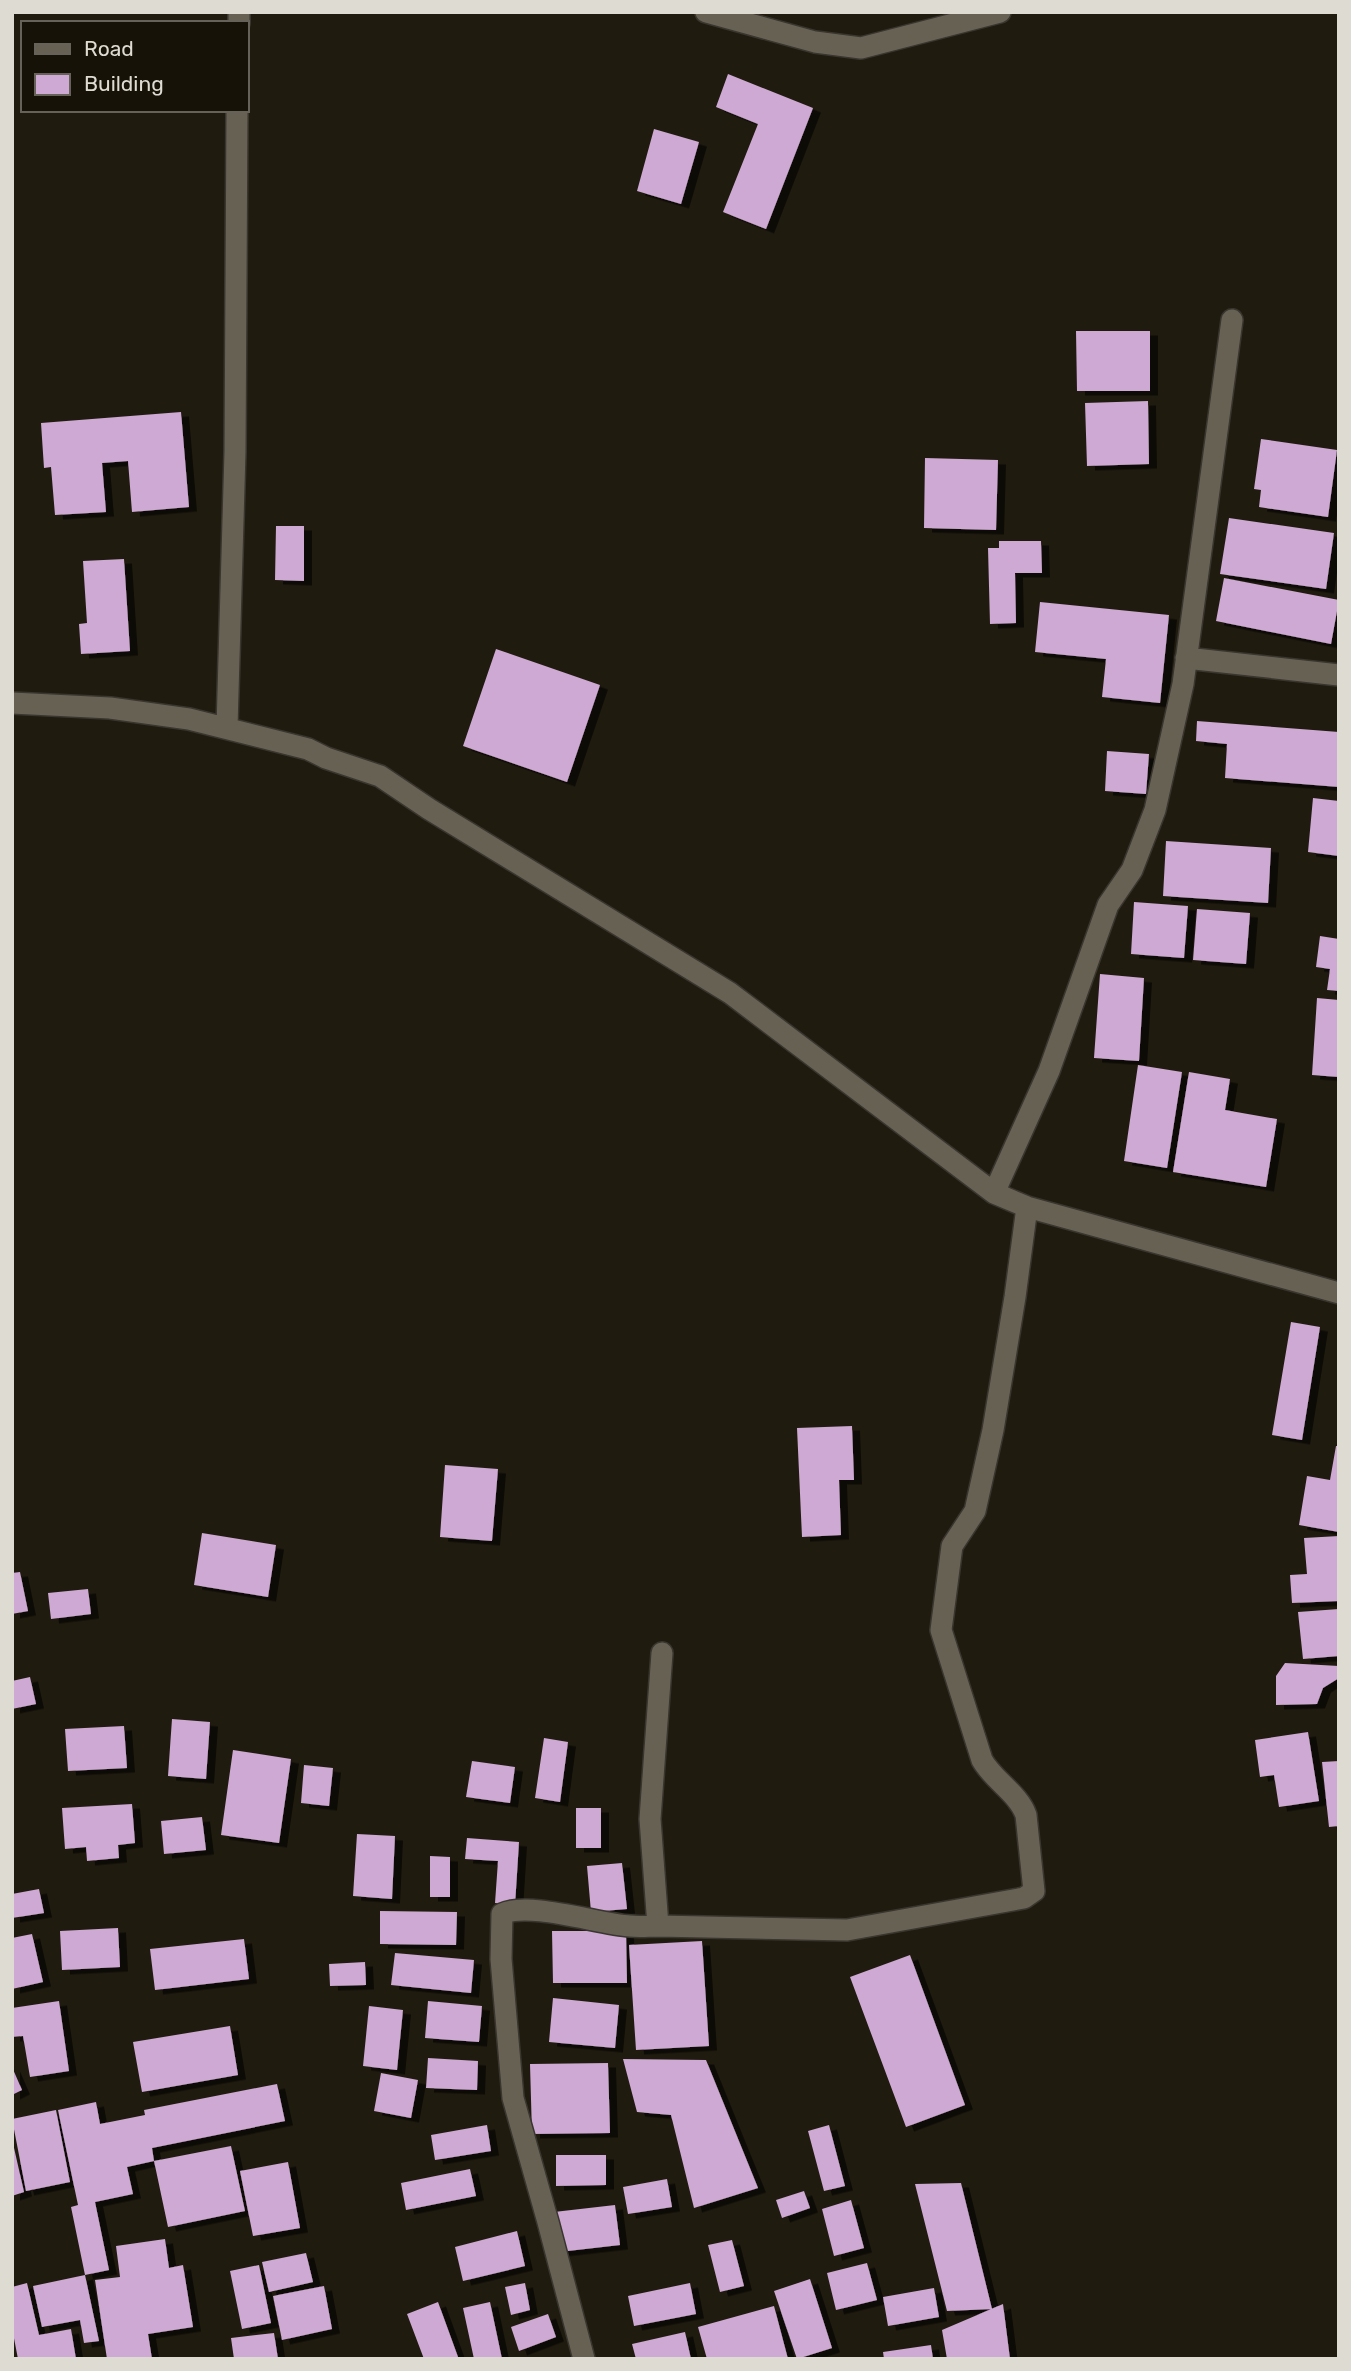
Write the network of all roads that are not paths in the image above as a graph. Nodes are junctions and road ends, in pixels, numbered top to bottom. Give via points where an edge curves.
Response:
1 (706, 12) edge
2 (1000, 12) edge
3 (237, 112) edge
4 (1232, 320) dead end
5 (1186, 658) junction
6 (1339, 675) edge
7 (12, 703) edge
8 (227, 727) junction
9 (994, 1193) junction
10 (1027, 1207) junction
11 (1339, 1293) edge
12 (663, 1653) dead end
13 (657, 1926) junction
14 (584, 2359) edge

1 - 2 street via 815,42 861,48
3 - 8 street
4 - 5 street
5 - 6 street
5 - 9 street via 1155,810 1132,870 1108,905 1049,1071
7 - 8 street via 110,708
8 - 9 street via 308,749 380,776 730,993
9 - 10 street
10 - 11 street
10 - 13 street via 993,1430 975,1511 952,1546 941,1630 982,1760 1026,1815 1034,1891 1024,1898 847,1930
12 - 13 street via 650,1819
13 - 14 street via 543,1911 502,1914 501,1959 513,2098

